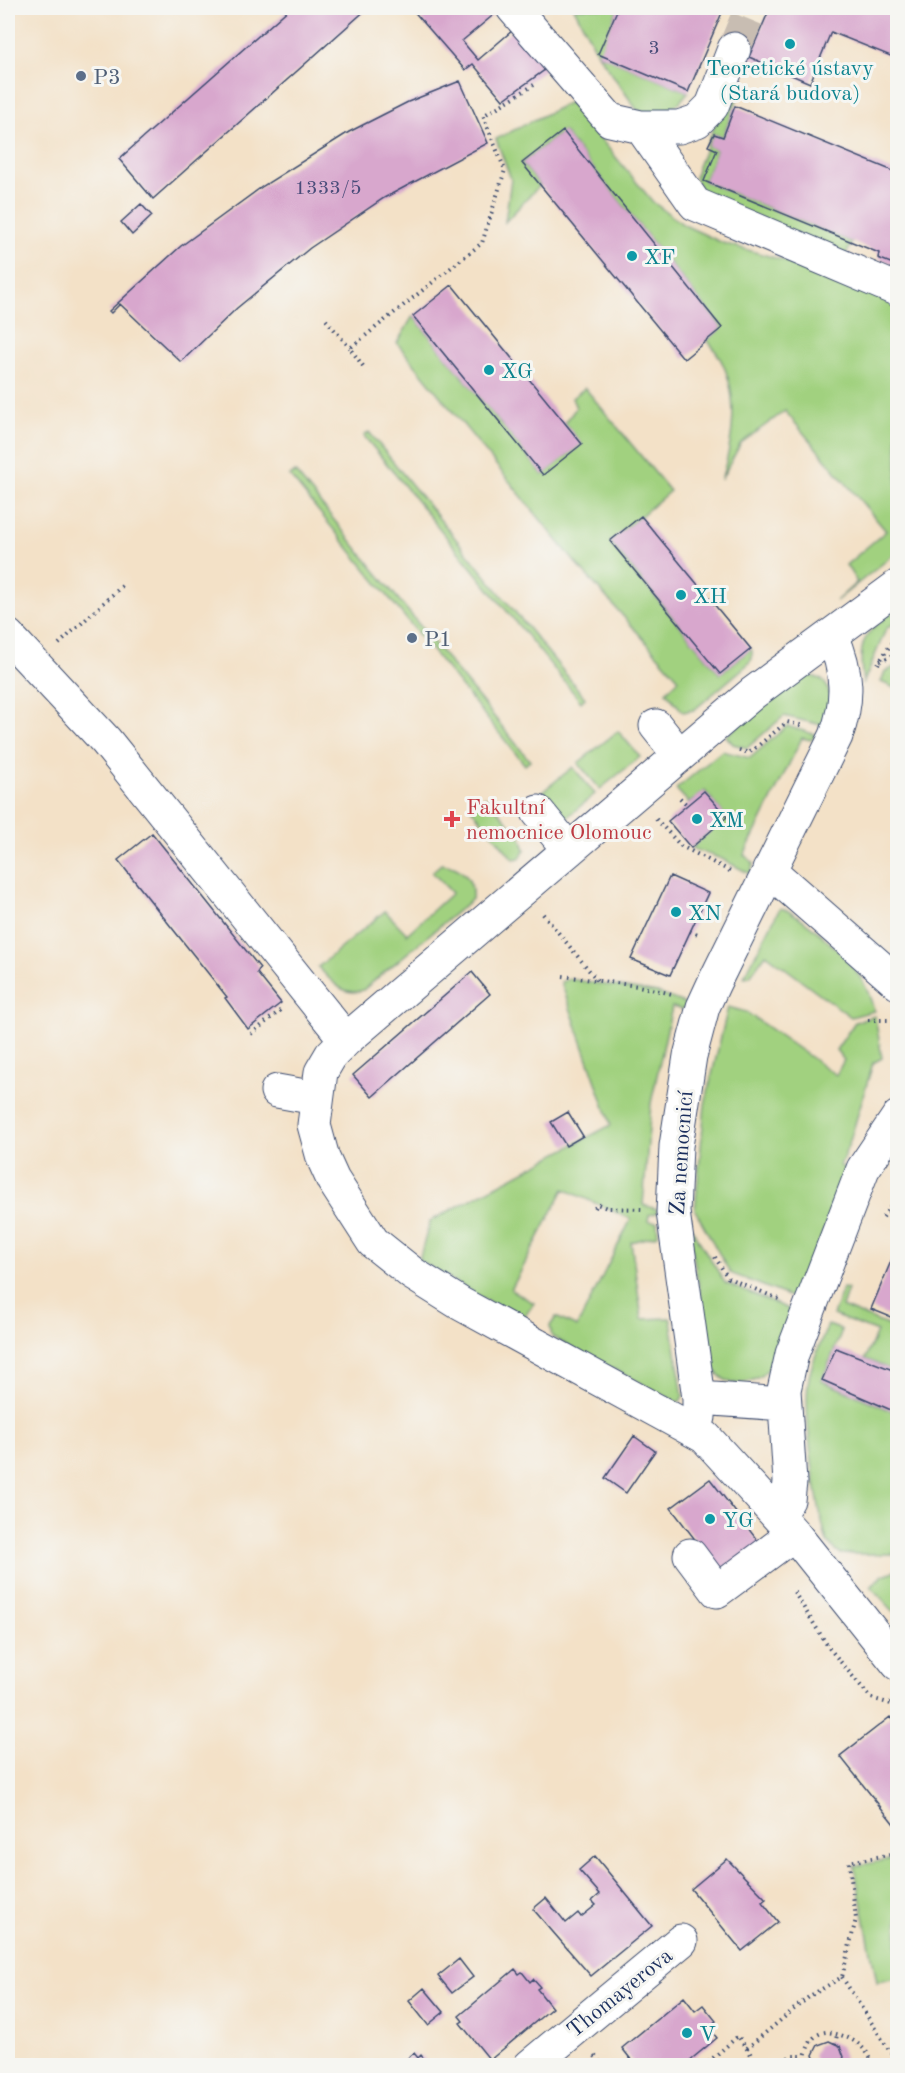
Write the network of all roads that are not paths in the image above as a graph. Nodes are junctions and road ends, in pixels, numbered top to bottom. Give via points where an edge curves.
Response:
1 (513, 8) edge
2 (734, 49) tunnel mouth
3 (641, 127) junction
4 (897, 290) edge
5 (897, 586) edge
6 (8, 636) edge
7 (832, 636) junction
8 (656, 726) dead end
9 (679, 755) junction
10 (538, 812) dead end
11 (568, 850) junction
12 (769, 870) junction
13 (897, 983) edge
14 (346, 1040) junction
15 (277, 1090) dead end
16 (316, 1098) junction
17 (897, 1117) edge
18 (699, 1398) junction
19 (784, 1404) junction
20 (695, 1430) junction
21 (786, 1524) junction
22 (690, 1555) dead end
23 (897, 1664) edge
24 (681, 1941) dead end
25 (530, 2066) edge

1 - 3 street via 610,120
2 - 3 street via 712,106 697,121 679,127
3 - 4 street via 695,204
5 - 7 street
6 - 14 street via 106,741
7 - 9 street via 753,693
7 - 12 street, Za nemocnicí via 846,684 843,715
8 - 9 street
9 - 11 street
10 - 11 street
11 - 14 street
12 - 13 street
12 - 18 street, Za nemocnicí via 703,1007 681,1101 673,1212
14 - 16 street via 321,1072
15 - 16 street
16 - 20 street via 314,1125 323,1158 355,1217 380,1248 461,1305
17 - 19 street via 863,1169 792,1354
18 - 19 street
18 - 20 street, Za nemocnicí
19 - 21 street via 791,1473
20 - 21 street via 723,1454
21 - 22 street via 717,1591
21 - 23 street
24 - 25 street, Thomayerova

